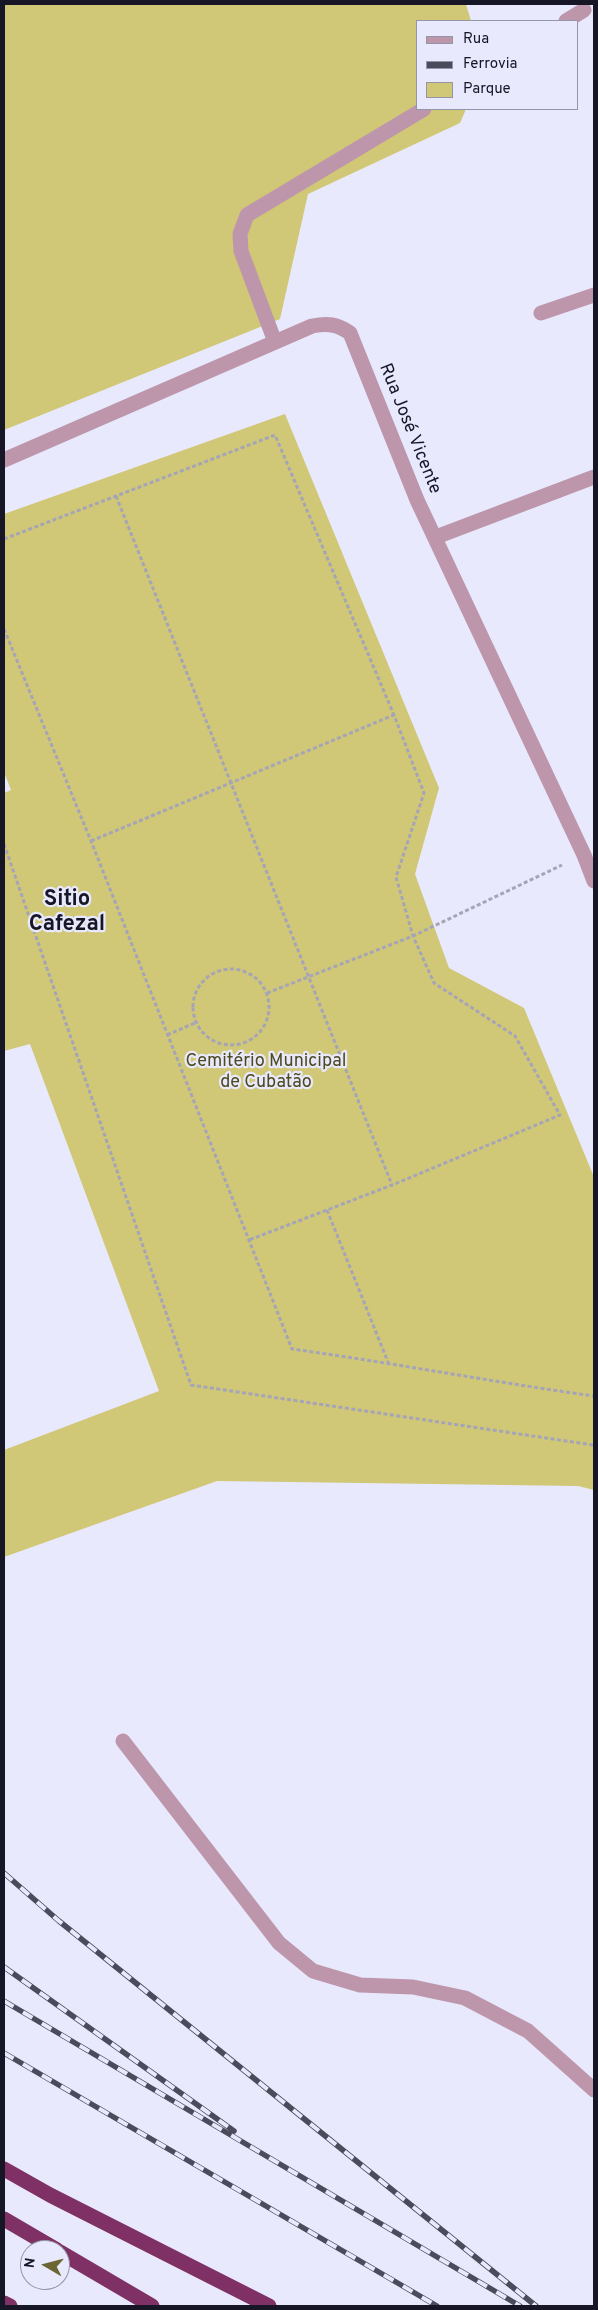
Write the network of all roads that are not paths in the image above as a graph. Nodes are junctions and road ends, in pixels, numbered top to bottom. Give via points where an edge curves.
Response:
1 (584, 10) dead end
2 (568, 20) edge
3 (422, 110) edge
4 (594, 295) edge
5 (541, 313) dead end
6 (275, 342) junction
7 (4, 460) edge
8 (594, 477) edge
9 (436, 537) junction
10 (594, 880) edge
11 (123, 1742) dead end
12 (594, 2090) edge
13 (4, 2168) edge
14 (4, 2219) edge
15 (40, 2240) edge
16 (70, 2258) edge
17 (4, 2303) edge
18 (10, 2306) edge
19 (152, 2306) edge
20 (269, 2306) edge

1 - 2 street
3 - 6 street via 247,215 240,234 241,251
4 - 5 street
6 - 7 street, Rua José Vicente
6 - 9 street, Rua José Vicente via 325,323 340,326 350,333 417,500
8 - 9 street
9 - 10 street, Rua José Vicente
11 - 12 street via 278,1943 313,1970 360,1985 413,1986 465,1998 528,2031
13 - 20 highway via 50,2195
14 - 15 highway
16 - 19 highway
17 - 18 highway

